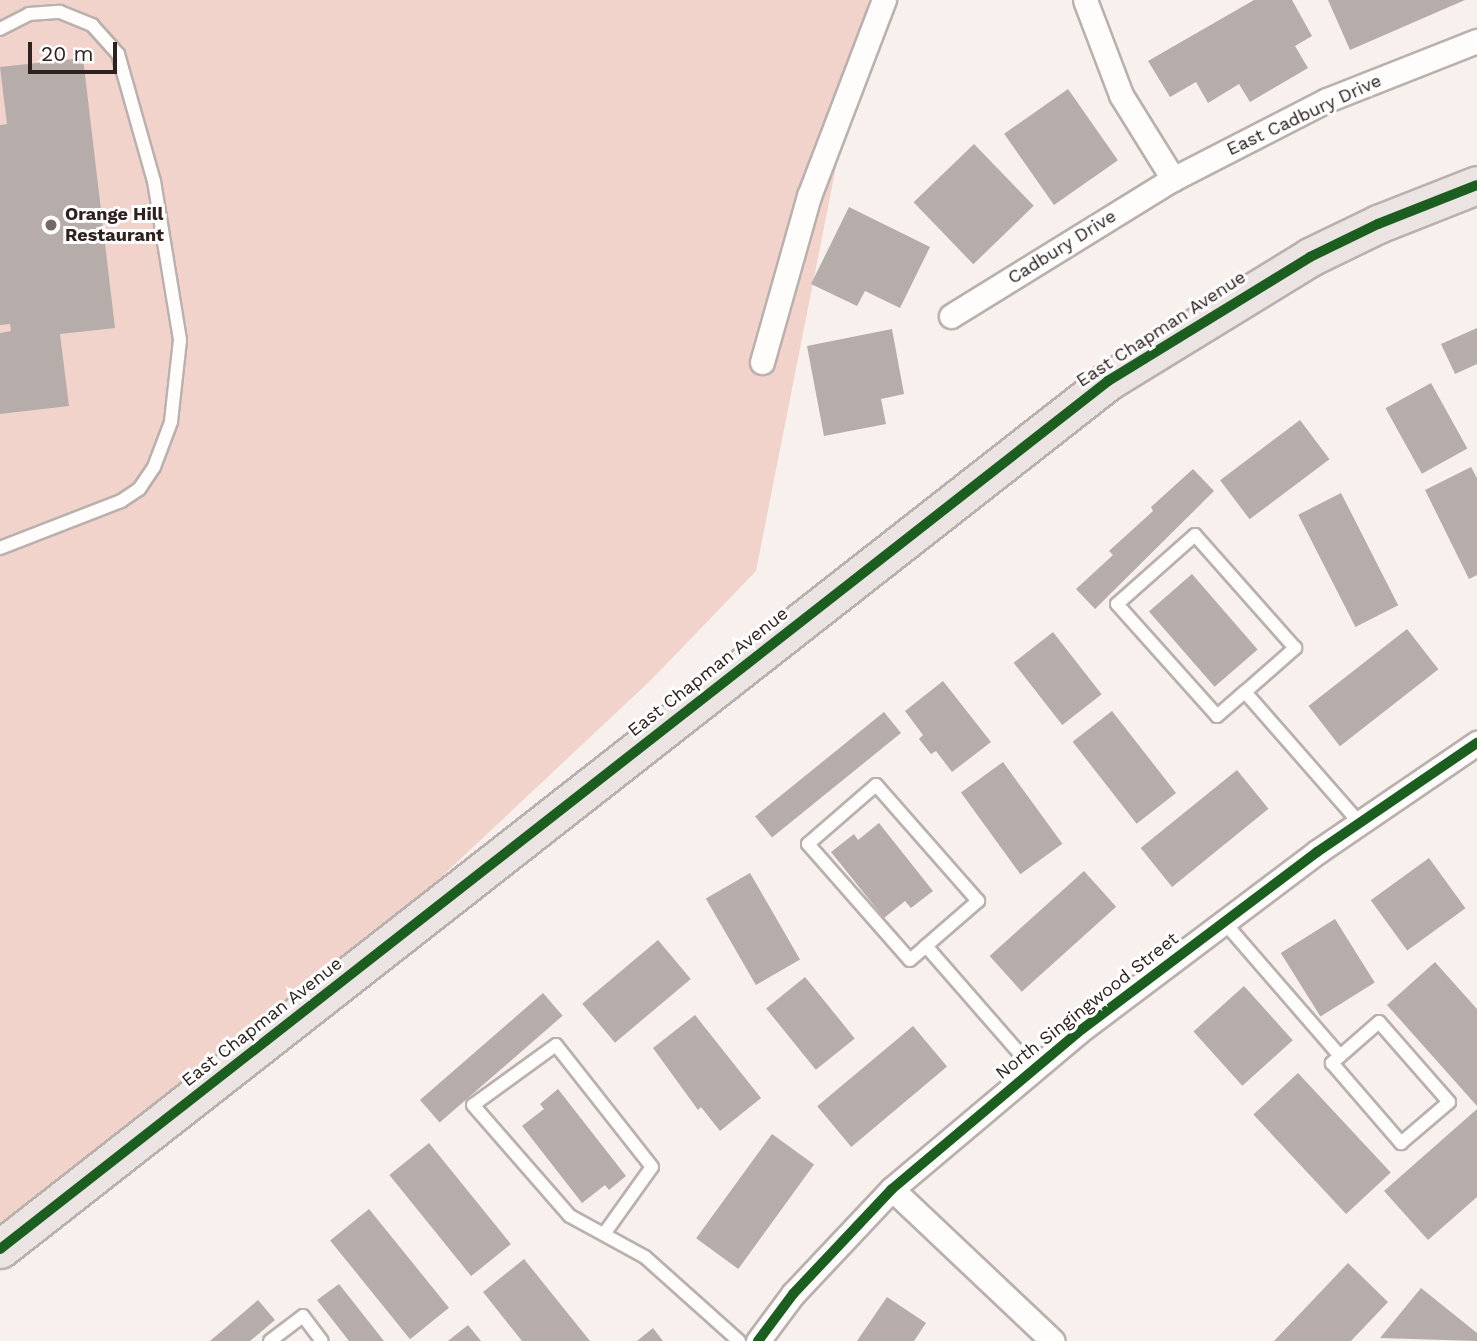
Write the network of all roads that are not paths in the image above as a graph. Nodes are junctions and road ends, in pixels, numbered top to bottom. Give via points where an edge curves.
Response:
1 (884, 0) edge
2 (1086, 0) edge
3 (0, 29) edge
4 (1477, 41) edge
5 (1173, 179) junction
6 (1477, 185) edge
7 (951, 316) dead end
8 (762, 362) dead end
9 (0, 548) edge
10 (1245, 692) junction
11 (1477, 743) edge
12 (1359, 822) junction
13 (1224, 922) junction
14 (926, 946) junction
15 (1340, 1056) junction
16 (1034, 1070) junction
17 (892, 1189) junction
18 (604, 1234) junction
19 (0, 1249) edge
20 (270, 1341) edge
21 (322, 1341) edge
22 (739, 1341) edge
23 (758, 1341) edge
24 (1054, 1341) edge

1 - 8 street via 809,196
2 - 5 street via 1121,95
3 - 9 lane via 29,14 60,12 92,25 118,54 154,181 180,340 171,422 154,467 139,489 121,501
4 - 5 street, East Cadbury Drive via 1327,100
5 - 7 street, Cadbury Drive
6 - 19 main road, East Chapman Avenue via 1310,257 1108,381
10 - 10 lane via 1217,716 1117,604 1195,536 1295,648
10 - 12 lane
11 - 12 street, North Singingwood Street
12 - 13 street, North Singingwood Street
13 - 15 lane
13 - 16 street, North Singingwood Street
14 - 14 lane via 910,960 808,844 876,785 978,901
14 - 16 lane
15 - 15 lane via 1332,1063 1401,1143 1449,1102 1379,1022
16 - 17 street, North Singingwood Street
17 - 23 street, North Singingwood Street via 793,1294
17 - 24 street
18 - 18 lane via 570,1216 473,1105 556,1045 652,1167
18 - 22 lane via 645,1257
20 - 21 lane via 303,1316

